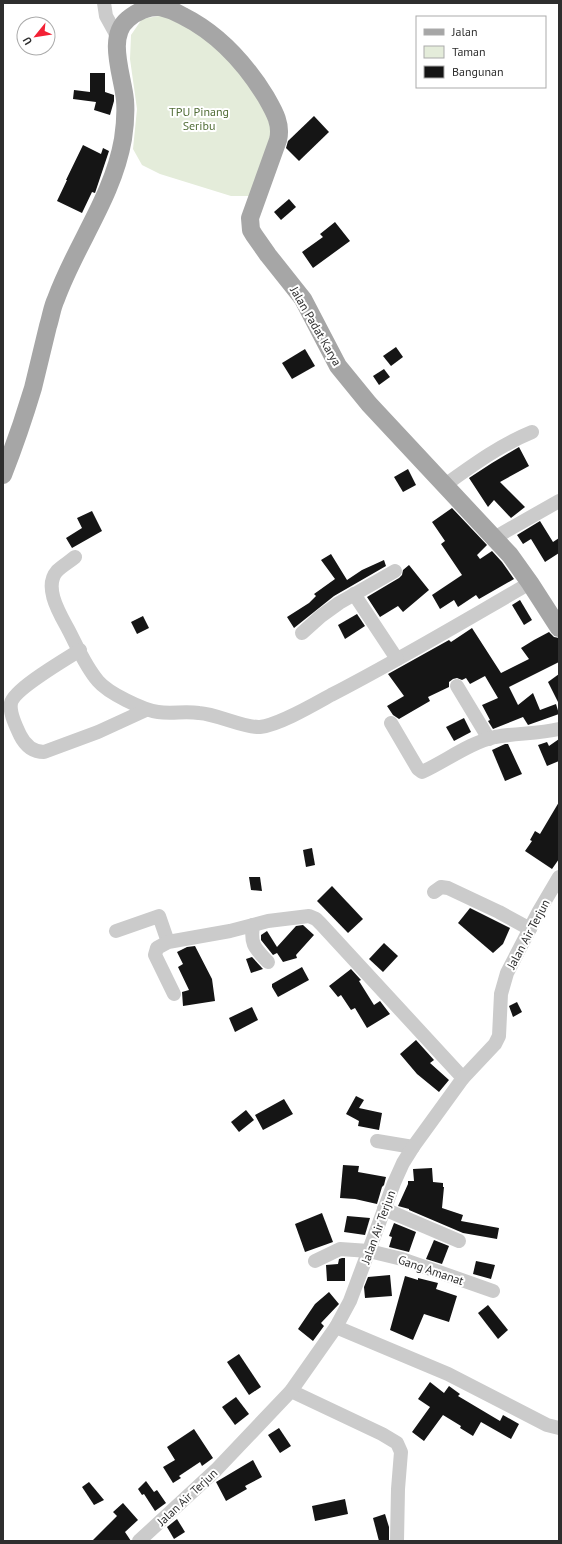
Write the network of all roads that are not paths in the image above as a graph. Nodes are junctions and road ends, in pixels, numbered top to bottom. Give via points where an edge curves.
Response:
1 (104, 3) edge
2 (157, 5) edge
3 (117, 36) junction
4 (532, 432) dead end
5 (3, 476) edge
6 (445, 484) junction
7 (559, 501) edge
8 (494, 538) junction
9 (75, 557) dead end
10 (395, 571) dead end
11 (530, 583) junction
12 (354, 594) junction
13 (559, 628) edge
14 (302, 633) dead end
15 (80, 650) junction
16 (397, 659) junction
17 (457, 686) dead end
18 (146, 710) junction
19 (391, 723) dead end
20 (559, 729) edge
21 (489, 739) junction
22 (559, 877) edge
23 (434, 892) dead end
24 (253, 925) junction
25 (530, 929) junction
26 (116, 931) dead end
27 (168, 942) junction
28 (268, 962) dead end
29 (174, 994) dead end
30 (463, 1078) junction
31 (376, 1141) dead end
32 (413, 1147) junction
33 (384, 1208) junction
34 (459, 1241) dead end
35 (369, 1251) junction
36 (315, 1260) dead end
37 (493, 1291) dead end
38 (336, 1328) junction
39 (291, 1391) junction
40 (559, 1428) edge
41 (139, 1541) edge
42 (397, 1541) edge

1 - 3 street via 106,16
2 - 3 main road, Jalan Padat Karya via 129,18 121,26
2 - 6 main road, Jalan Padat Karya via 191,20 220,40 249,71 266,98 277,119 280,136 250,214 251,230 303,299 338,366 369,404
3 - 5 main road via 116,48 125,114 118,161 98,213 55,300 18,437
4 - 6 street via 490,453
6 - 8 main road, Jalan Padat Karya
7 - 8 street
8 - 11 main road, Jalan Padat Karya
9 - 15 street via 58,571 52,588 54,599
10 - 12 street
11 - 13 main road, Jalan Padat Karya
11 - 16 street
12 - 14 street via 321,616
12 - 16 street
15 - 18 street via 91,671 102,684
15 - 18 street via 24,687 13,698 11,704 14,722 27,746 37,752 44,752 98,732
16 - 18 street via 317,703 261,727 206,714 159,713
17 - 21 street
19 - 21 street via 420,772
20 - 21 street
22 - 25 street, Jalan Air Terjun
23 - 25 street via 441,887 448,888
24 - 27 street
24 - 28 street via 252,940
24 - 30 street via 301,916 316,919
25 - 30 street, Jalan Air Terjun via 502,987 497,1040
26 - 27 street via 159,916
27 - 29 street via 157,948 155,955
30 - 32 street, Jalan Air Terjun
31 - 32 street
32 - 33 street, Jalan Air Terjun via 397,1174
33 - 34 street
33 - 35 street, Jalan Air Terjun
35 - 36 street, Gang Amanat via 340,1249
35 - 37 street, Gang Amanat via 402,1259
35 - 38 street, Jalan Air Terjun via 350,1301
38 - 39 street, Jalan Air Terjun
38 - 40 street via 448,1374
39 - 41 street, Jalan Air Terjun via 216,1470
39 - 42 street via 397,1443 401,1452

